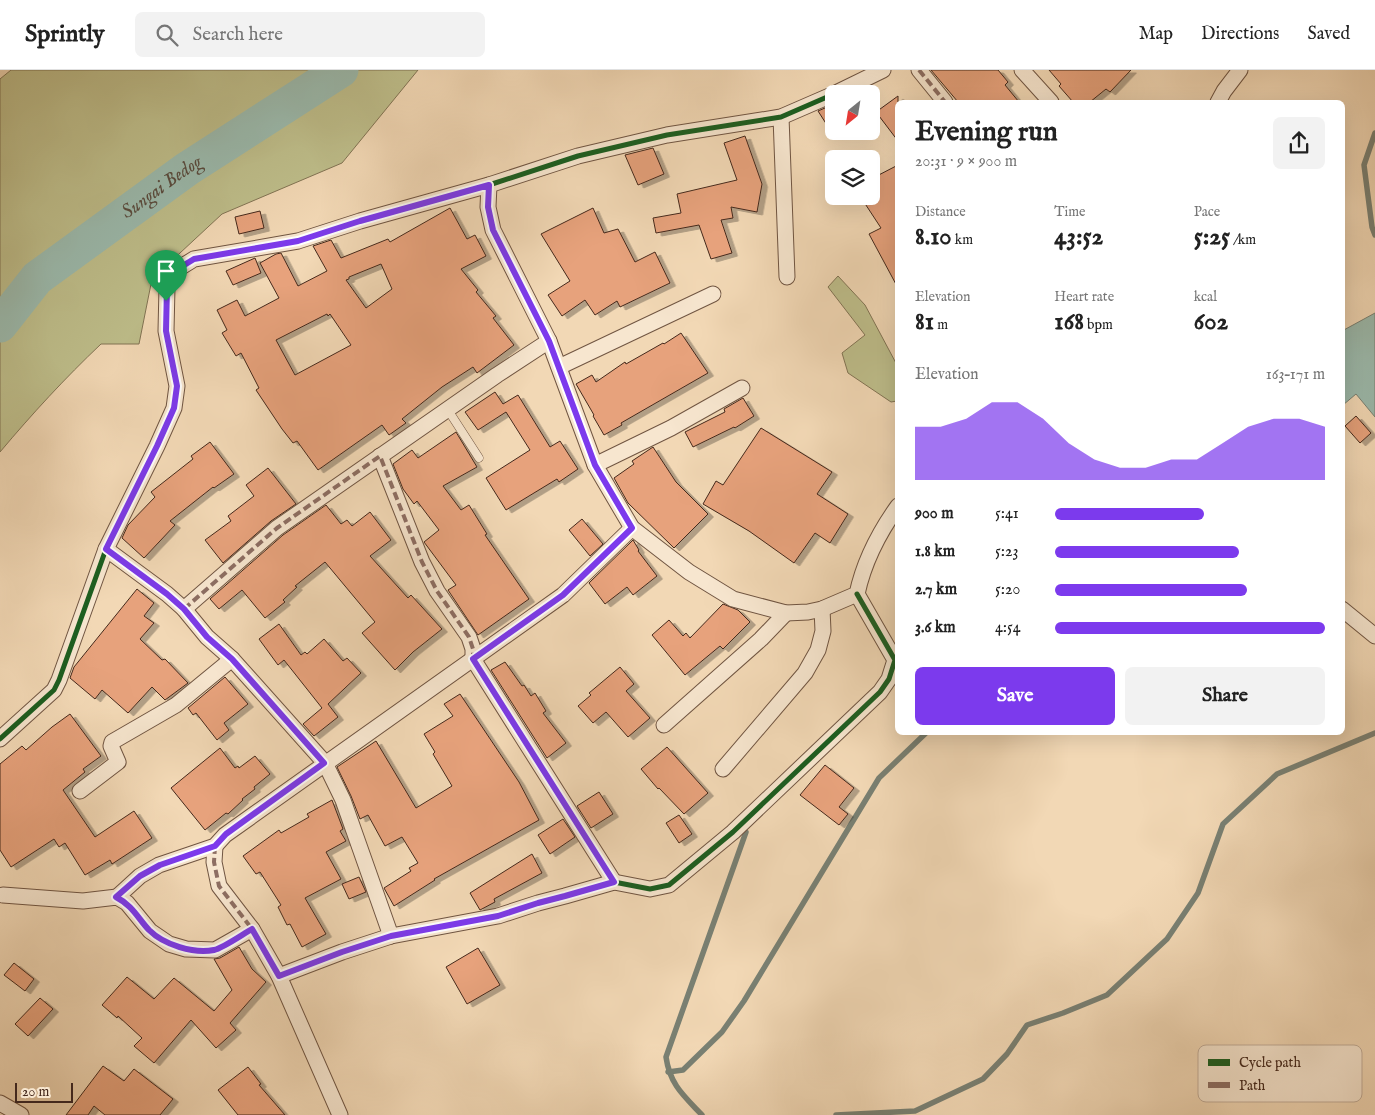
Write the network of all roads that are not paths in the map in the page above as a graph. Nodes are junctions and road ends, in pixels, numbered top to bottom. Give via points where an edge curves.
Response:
1 (883, 70) edge
2 (918, 70) edge
3 (1022, 70) edge
4 (1240, 70) edge
5 (852, 85) edge
6 (825, 98) edge
7 (943, 100) edge
8 (1048, 100) edge
9 (1219, 100) edge
10 (781, 117) junction
11 (489, 185) junction
12 (787, 277) dead end
13 (713, 294) dead end
14 (549, 341) junction
15 (559, 367) junction
16 (742, 388) dead end
17 (448, 410) junction
18 (380, 456) junction
19 (480, 458) dead end
20 (595, 465) junction
21 (895, 511) edge
22 (632, 528) junction
23 (106, 549) junction
24 (857, 594) junction
25 (184, 609) junction
26 (822, 609) junction
27 (1345, 611) edge
28 (786, 613) junction
29 (1375, 636) edge
30 (232, 659) junction
31 (473, 659) junction
32 (664, 725) dead end
33 (0, 739) edge
34 (324, 763) junction
35 (723, 769) dead end
36 (80, 791) dead end
37 (215, 846) junction
38 (614, 882) junction
39 (1, 895) edge
40 (116, 897) junction
41 (252, 929) junction
42 (391, 936) junction
43 (279, 976) junction
44 (0, 1103) edge
45 (21, 1115) edge
46 (340, 1115) edge

1 - 5 street
2 - 7 street
3 - 8 street
4 - 9 street
6 - 10 street
10 - 11 street via 667,135 578,156
10 - 12 street
11 - 14 street via 488,207 493,230
11 - 23 street via 298,241 194,259 181,267 167,287 166,301 166,331 177,386 174,408
13 - 15 street
14 - 15 street
14 - 17 street
15 - 20 street
16 - 20 street
17 - 18 street
17 - 19 lane
18 - 25 street via 277,528
18 - 31 street via 422,562 469,638
20 - 22 street
21 - 24 street via 873,544
22 - 28 street via 689,572 733,599
22 - 31 street via 563,595
23 - 25 street
23 - 33 street via 54,690
24 - 26 street
24 - 38 street via 895,660 889,679 880,692 733,832 669,885 650,890
25 - 30 street via 207,637
26 - 28 street
26 - 35 street via 820,644 805,673
27 - 29 street
28 - 32 street
30 - 34 street
30 - 36 street via 176,705 112,742 118,762
31 - 34 street
31 - 38 street
34 - 37 street via 226,834
34 - 42 street via 343,800
37 - 40 street via 160,865 140,876
37 - 41 street via 214,862 219,886
38 - 42 street via 498,916
39 - 40 street via 83,901
40 - 41 street via 127,903 150,931 169,944 186,949 215,950
41 - 43 street
42 - 43 street
43 - 46 street
44 - 45 street

